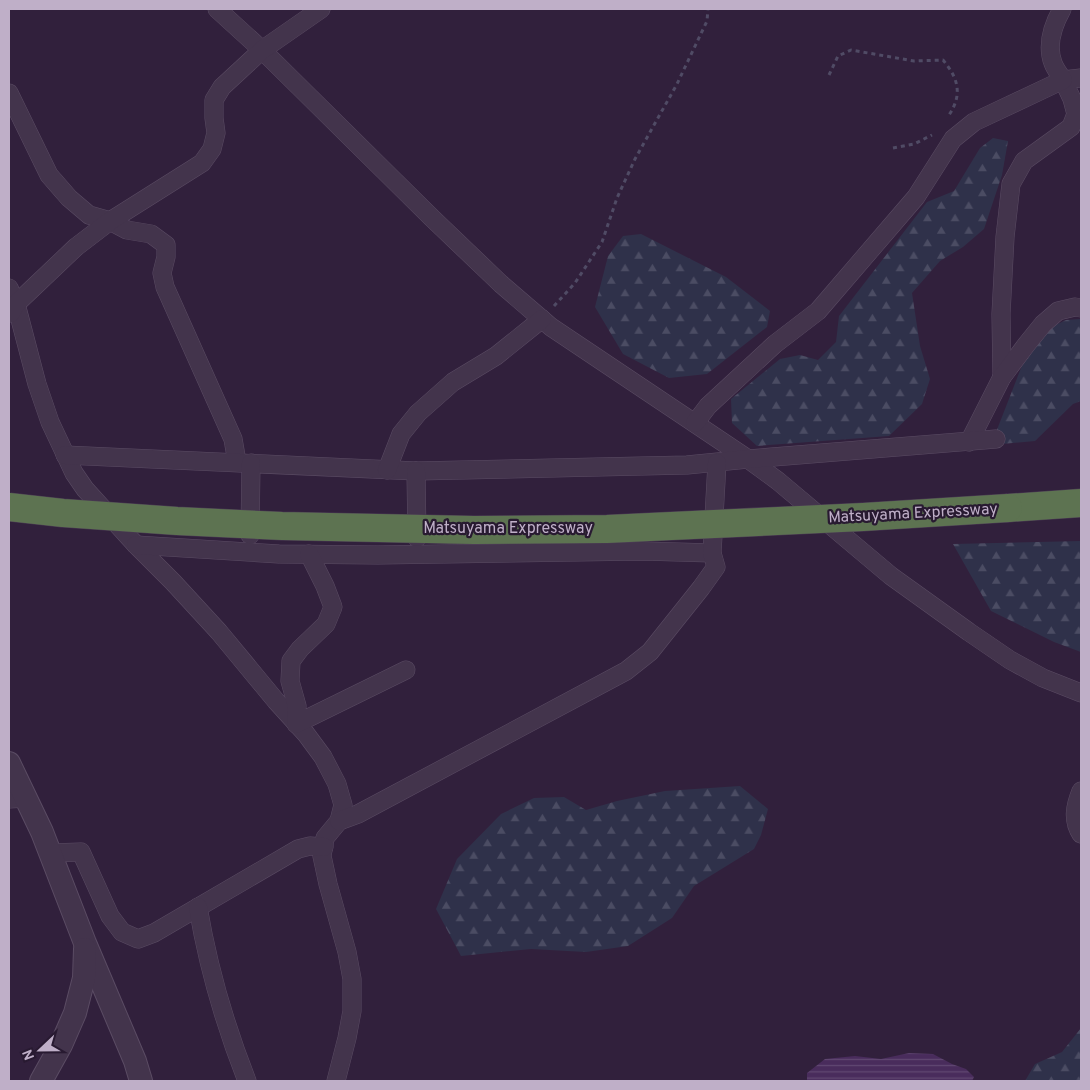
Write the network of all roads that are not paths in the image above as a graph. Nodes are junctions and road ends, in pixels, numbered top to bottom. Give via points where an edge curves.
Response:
1 (217, 9) edge
2 (321, 9) edge
3 (1062, 9) edge
4 (262, 50) junction
5 (1081, 78) edge
6 (1063, 80) junction
7 (9, 93) edge
8 (110, 221) junction
9 (11, 303) edge
10 (1081, 308) edge
11 (542, 319) junction
12 (1002, 378) junction
13 (695, 423) junction
14 (996, 439) dead end
15 (969, 442) junction
16 (65, 455) junction
17 (748, 459) junction
18 (244, 463) junction
19 (717, 463) junction
20 (387, 470) junction
21 (416, 471) junction
22 (1081, 503) edge
23 (9, 507) edge
24 (136, 545) junction
25 (250, 552) junction
26 (712, 553) junction
27 (309, 554) junction
28 (417, 554) junction
29 (406, 670) dead end
30 (1081, 693) edge
31 (296, 724) junction
32 (9, 763) edge
33 (1081, 791) edge
34 (18, 799) edge
35 (339, 821) junction
36 (1081, 834) edge
37 (324, 847) junction
38 (50, 853) junction
39 (198, 907) junction
40 (86, 943) junction
41 (41, 1081) edge
42 (142, 1081) edge
43 (248, 1081) edge
44 (336, 1081) edge

1 - 4 street
2 - 4 street
3 - 6 street via 1050,49 1053,63
4 - 8 street via 222,87 214,100 216,133 212,149 202,163
4 - 11 street via 432,218
5 - 6 street
6 - 12 street via 1076,114 1071,127 1024,161 1011,184 1005,237
6 - 13 street via 974,122 953,139 916,197 818,311 775,344 708,406
7 - 8 street via 49,175 89,215
8 - 9 street
8 - 18 street via 127,230 151,234 166,244 162,273 165,287
9 - 16 street via 50,422
10 - 12 street via 1058,311 1043,324
11 - 13 street
11 - 20 street via 496,356 454,382 418,413 401,434
12 - 15 street
13 - 17 street
14 - 15 street
15 - 17 street
16 - 18 street
16 - 24 street via 85,489
17 - 19 street
17 - 30 street via 892,576 969,632 1043,678
18 - 20 street
18 - 25 street
19 - 21 street
19 - 26 street
20 - 21 street
21 - 28 street
22 - 23 highway, Matsuyama Expressway, bridge via 616,529 474,530 254,524
24 - 25 street
24 - 31 street via 219,632
25 - 27 street
26 - 28 street
26 - 35 street via 716,567 701,588 650,652 626,672 358,814
27 - 28 street
27 - 31 street via 333,607 326,624 291,661 290,681 297,706
29 - 31 street
31 - 35 street via 323,757 337,784 343,805
32 - 34 street
33 - 36 street via 1074,816
34 - 38 street via 42,832
35 - 37 street via 325,838
37 - 39 street via 298,848
37 - 44 street via 322,856 352,979 352,1011
38 - 39 street via 81,852 110,916 122,932 138,939
38 - 40 street
39 - 43 street via 224,1014
40 - 41 street via 84,978 75,1013
40 - 42 street

